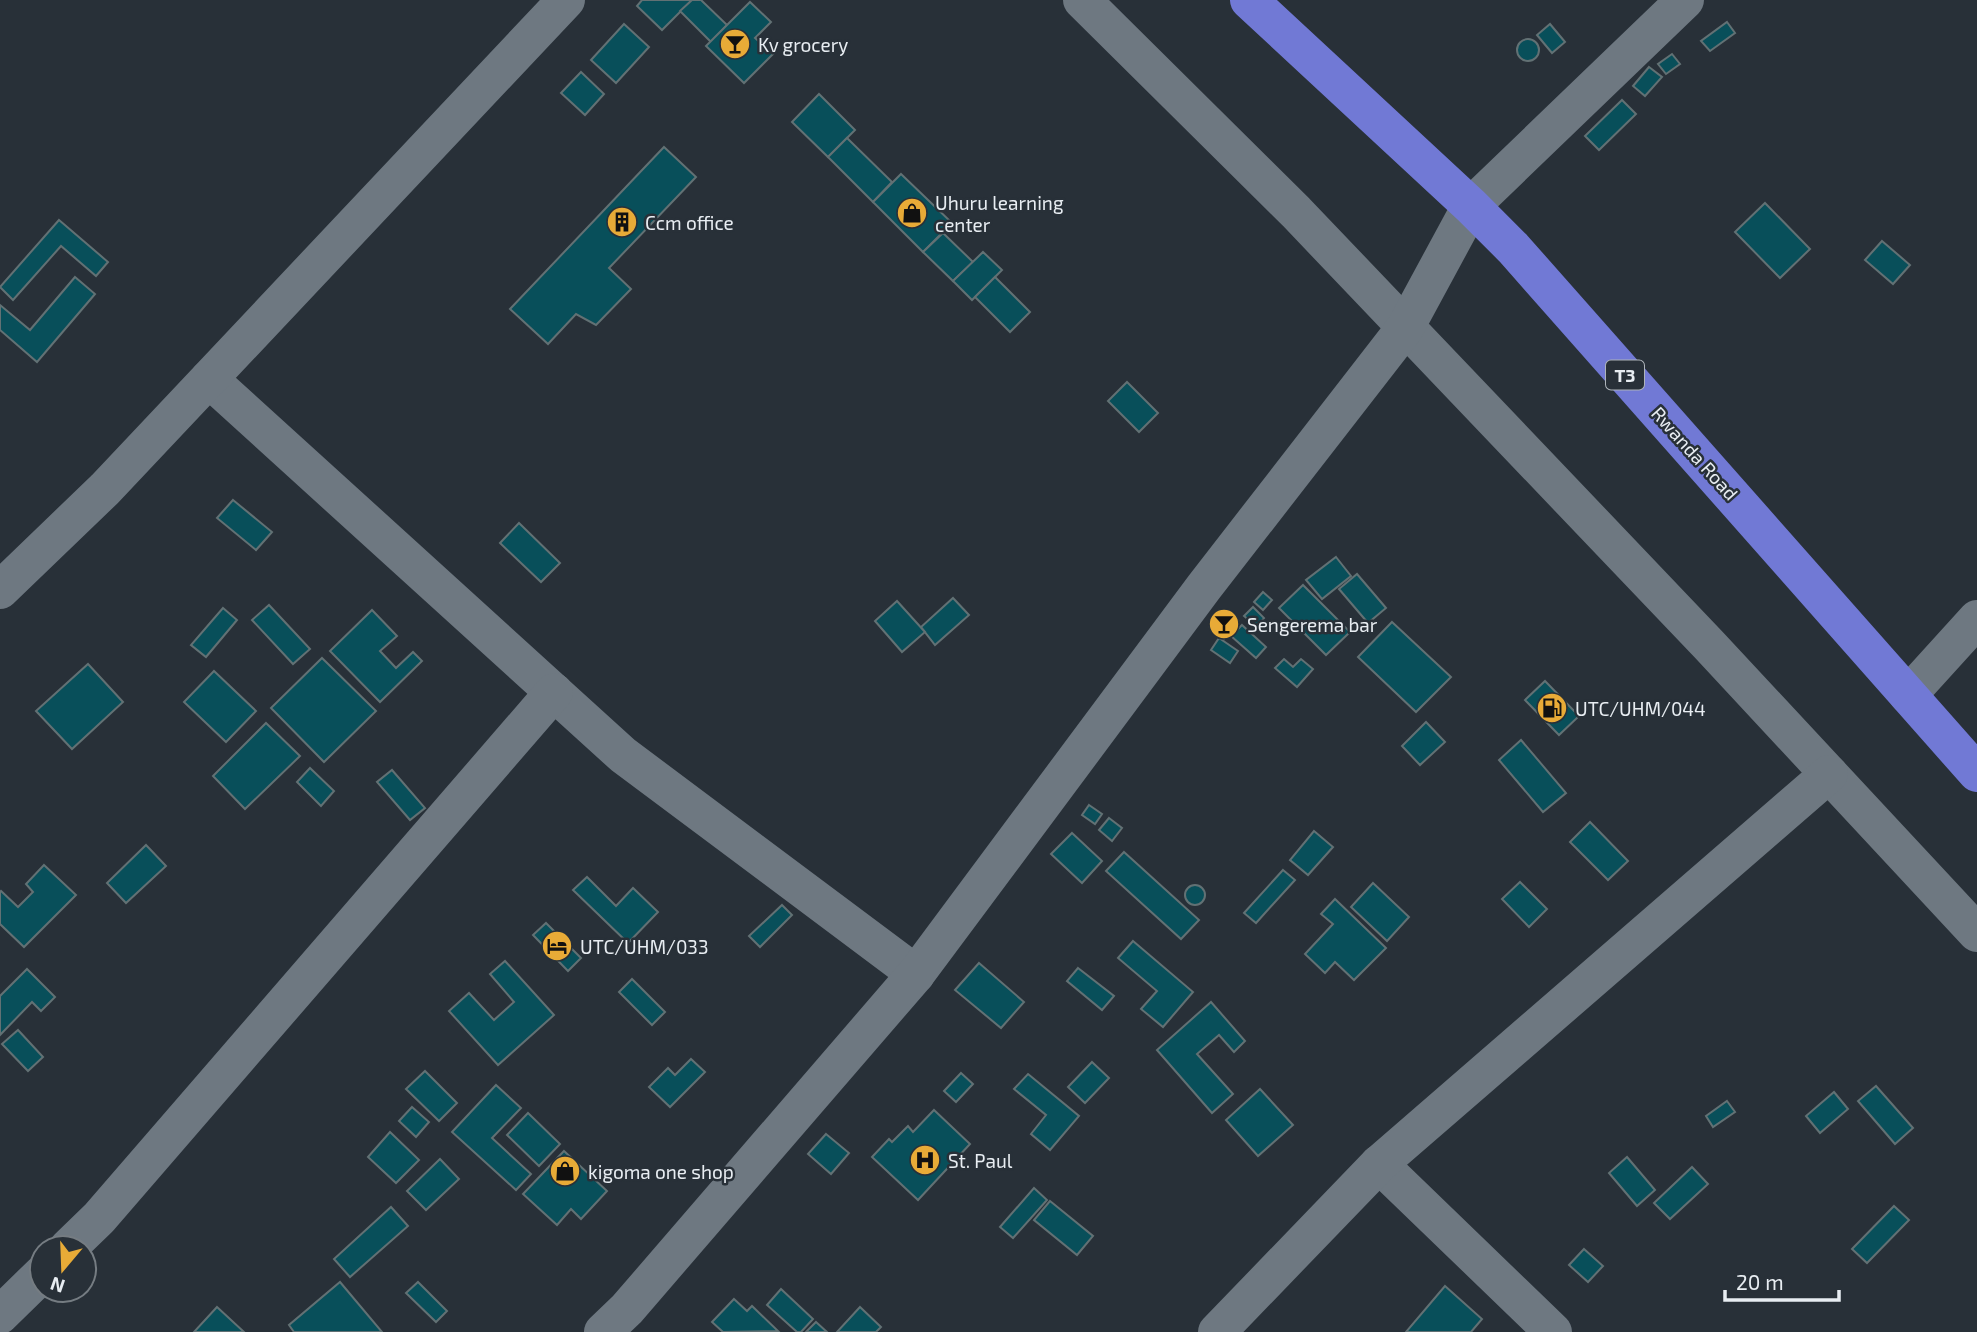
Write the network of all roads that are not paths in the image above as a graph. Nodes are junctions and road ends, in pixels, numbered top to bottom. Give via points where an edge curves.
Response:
1 (566, 0) edge
2 (1082, 0) edge
3 (1249, 0) edge
4 (1685, 0) edge
5 (1471, 206) junction
6 (1405, 328) junction
7 (209, 379) junction
8 (0, 590) edge
9 (1977, 619) edge
10 (554, 692) junction
11 (1908, 695) junction
12 (1977, 772) edge
13 (1829, 775) junction
14 (1977, 933) edge
15 (916, 974) junction
16 (1379, 1164) junction
17 (82, 1234) edge
18 (28, 1288) edge
19 (0, 1315) edge
20 (603, 1332) edge
21 (1217, 1332) edge
22 (1553, 1332) edge

1 - 7 street
2 - 6 street
3 - 5 highway, Rwanda Road / T3
4 - 5 street
5 - 6 street
5 - 11 highway, Rwanda Road / T3
6 - 13 street
6 - 15 street via 1204,587
7 - 8 street via 105,489
7 - 10 street
9 - 11 street
10 - 15 street via 623,755
10 - 17 street
11 - 12 highway, Rwanda Road / T3
13 - 14 street
13 - 16 street
15 - 20 street
16 - 21 street
16 - 22 street
18 - 19 street

